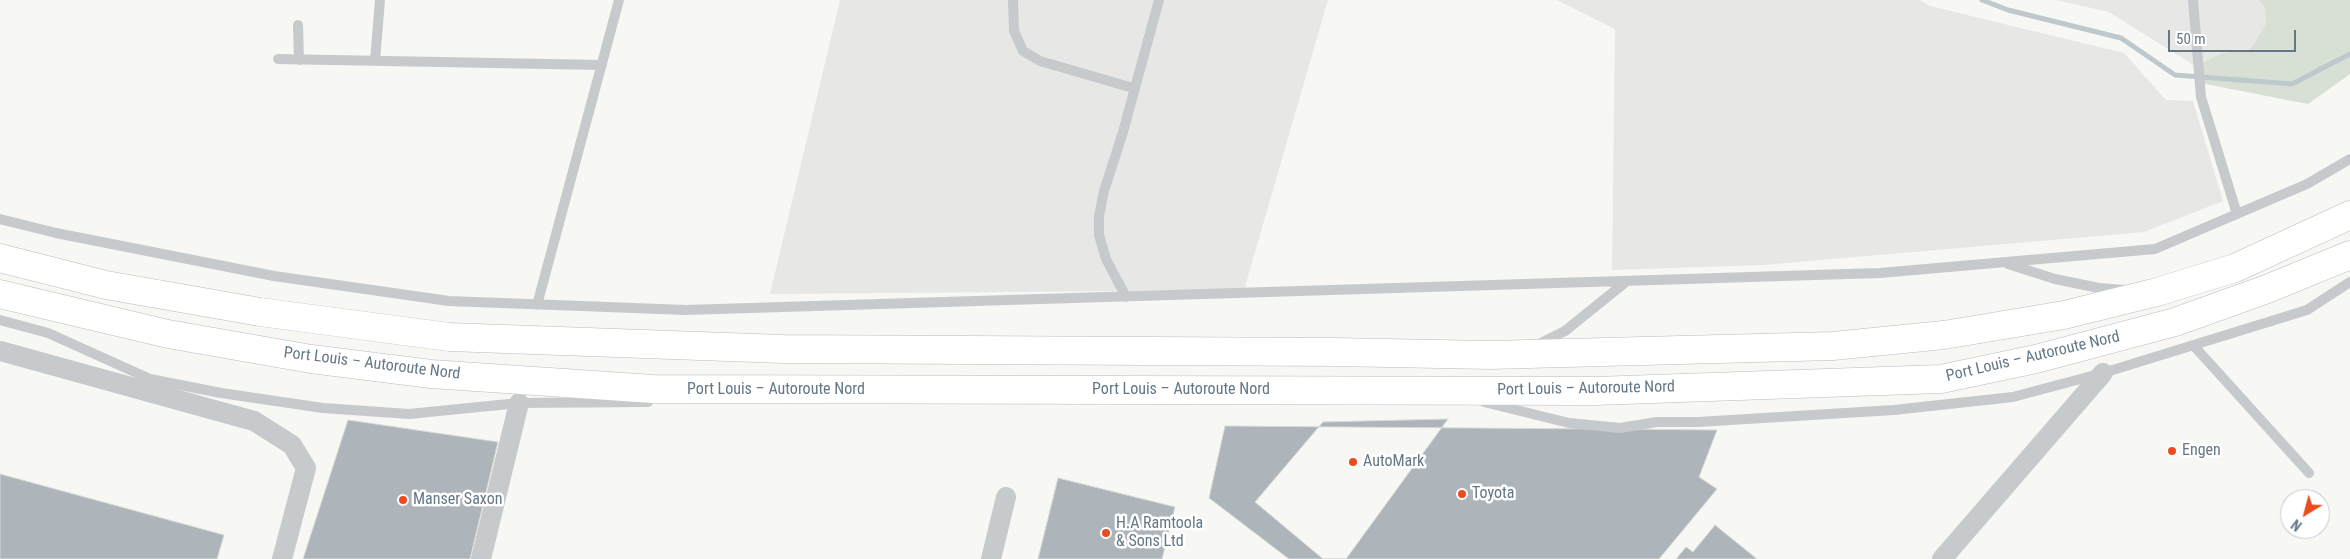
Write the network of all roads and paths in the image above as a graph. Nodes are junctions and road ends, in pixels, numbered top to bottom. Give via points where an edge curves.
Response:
1 (380, 0) edge
2 (619, 0) edge
3 (1013, 0) edge
4 (1159, 0) edge
5 (2190, 1) edge
6 (298, 25) dead end
7 (278, 59) dead end
8 (298, 60) junction
9 (374, 61) junction
10 (602, 66) junction
11 (1133, 88) junction
12 (2350, 159) edge
13 (2237, 214) junction
14 (2350, 215) edge
15 (0, 219) edge
16 (2350, 255) edge
17 (0, 258) edge
18 (2002, 262) junction
19 (1627, 281) junction
20 (2350, 282) edge
21 (2157, 292) junction
22 (0, 294) edge
23 (1126, 297) junction
24 (537, 305) junction
25 (0, 320) edge
26 (2194, 346) junction
27 (0, 351) edge
28 (1490, 355) junction
29 (2103, 373) junction
30 (790, 390) junction
31 (1437, 391) junction
32 (707, 400) dead end
33 (660, 402) dead end
34 (519, 403) junction
35 (2309, 473) dead end
36 (1006, 497) dead end
37 (282, 559) edge
38 (481, 559) edge
39 (991, 559) edge
40 (1942, 559) edge

1 - 9 lane
2 - 10 lane
3 - 11 lane via 1014,31 1023,51 1040,61
4 - 11 lane
5 - 13 lane via 2201,97
6 - 8 lane
7 - 8 lane
8 - 9 lane
9 - 10 lane
10 - 24 lane
11 - 23 lane via 1099,216 1099,234 1106,260
12 - 13 lane via 2307,184
13 - 18 lane via 2155,249
14 - 21 highway via 2235,268
15 - 24 lane via 274,276 449,301
16 - 31 highway, Port Louis – Autoroute Nord via 2175,322 2036,359 1941,379 1596,391
17 - 28 highway via 106,284 251,310 449,337 783,349
18 - 19 lane via 1880,273
18 - 21 lane via 2055,279 2099,288
19 - 23 lane
19 - 28 lane via 1566,332 1537,346
20 - 26 lane via 2307,310
21 - 28 highway via 2064,315 1963,332 1833,346
22 - 30 highway, Port Louis – Autoroute Nord via 168,334 311,359 430,374 653,389
23 - 24 lane via 686,310
25 - 34 lane via 48,332 150,379 221,393 323,408 409,414
26 - 29 lane
26 - 35 lane
27 - 37 street via 254,420 292,445 306,468
29 - 31 lane via 2012,397 1894,410 1657,422 1620,428 1569,423
29 - 40 street
30 - 31 highway, Port Louis – Autoroute Nord
30 - 32 lane
33 - 34 lane
34 - 38 street
36 - 39 street

